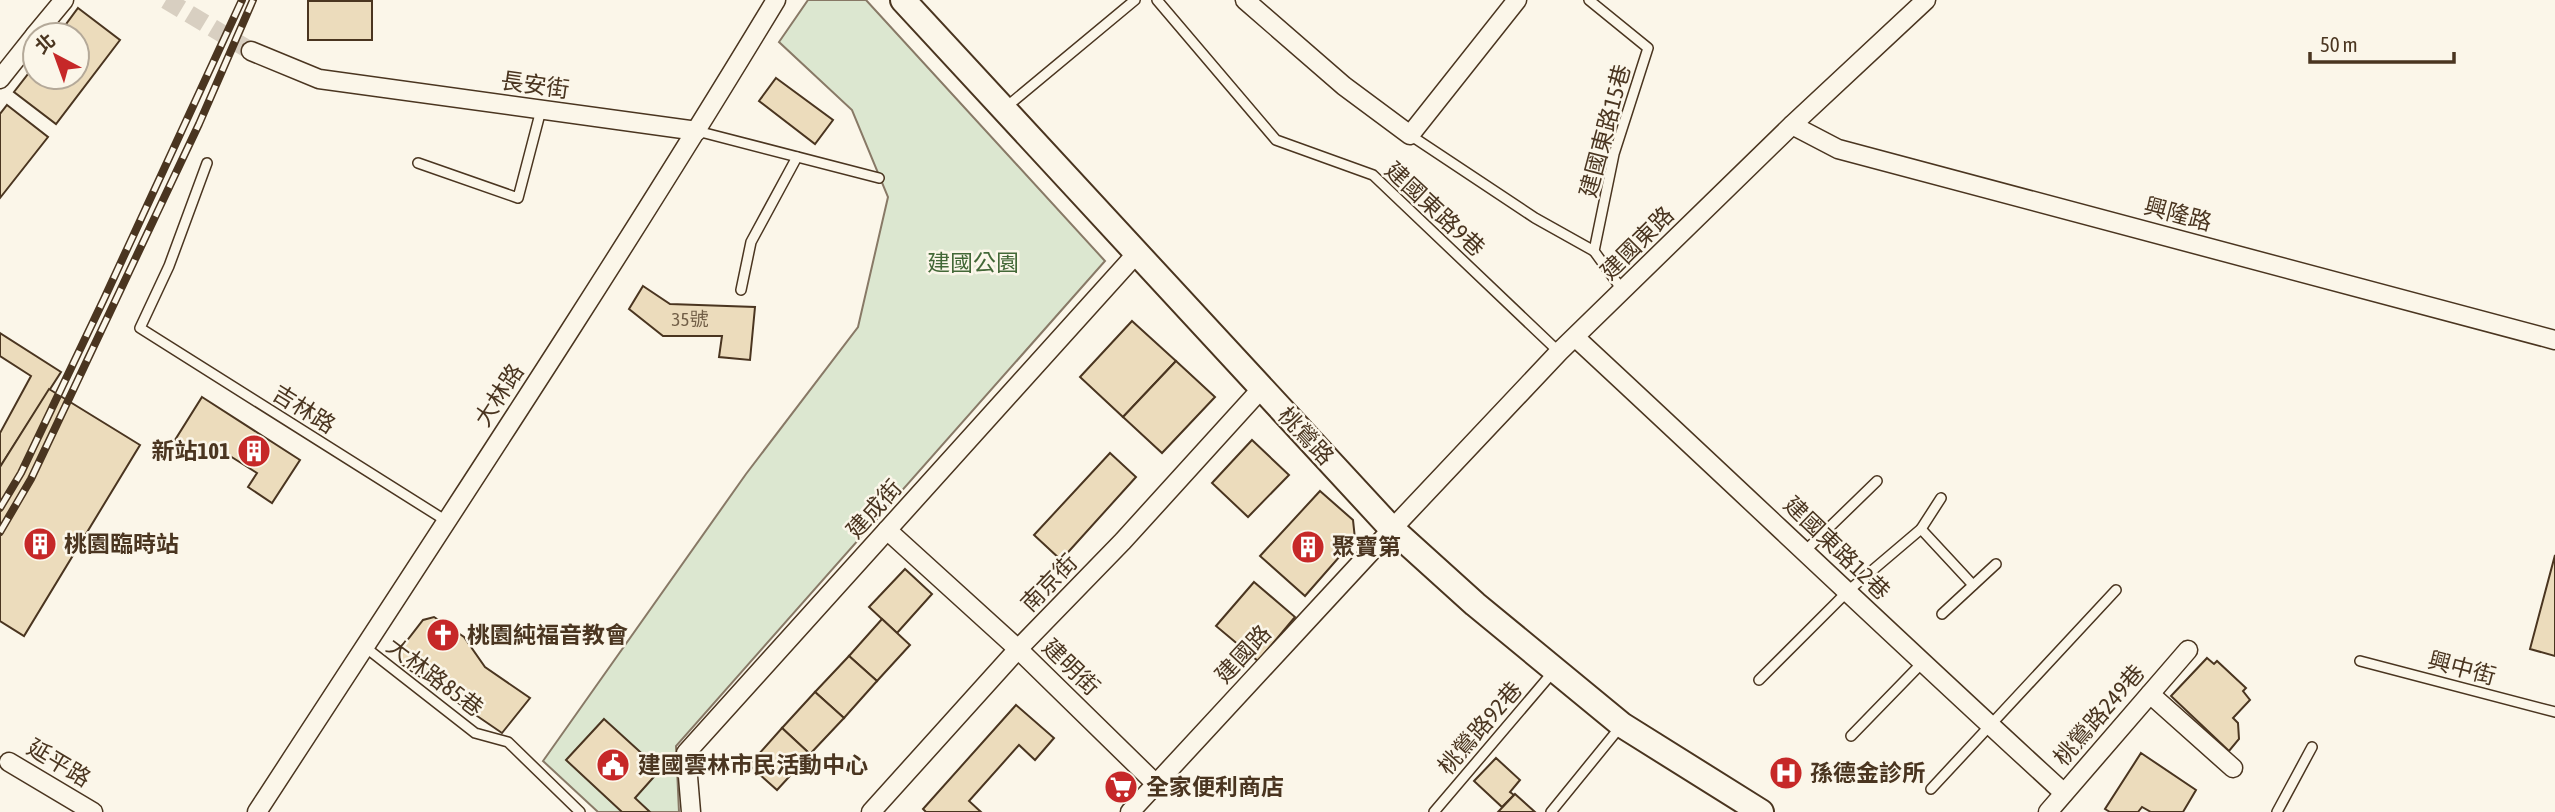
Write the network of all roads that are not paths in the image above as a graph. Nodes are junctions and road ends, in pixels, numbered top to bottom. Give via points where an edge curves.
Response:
1 (64, 0) edge
2 (776, 0) edge
3 (902, 0) edge
4 (1135, 0) edge
5 (1157, 0) edge
6 (1245, 0) edge
7 (1517, 0) edge
8 (1589, 0) edge
9 (1926, 0) edge
10 (47, 21) edge
11 (251, 51) tunnel mouth
12 (21, 53) edge
13 (0, 79) edge
14 (541, 110) junction
15 (1004, 110) junction
16 (1792, 125) junction
17 (696, 131) junction
18 (1410, 135) junction
19 (797, 157) junction
20 (207, 163) dead end
21 (418, 163) dead end
22 (879, 178) dead end
23 (1594, 251) junction
24 (1137, 253) junction
25 (741, 290) dead end
26 (1623, 291) junction
27 (1576, 338) junction
28 (2555, 340) edge
29 (1559, 352) junction
30 (1262, 388) junction
31 (1877, 481) dead end
32 (1941, 498) dead end
33 (448, 522) junction
34 (1392, 529) junction
35 (1921, 529) junction
36 (887, 530) junction
37 (1806, 550) junction
38 (1996, 564) dead end
39 (1973, 585) junction
40 (2116, 590) dead end
41 (1848, 591) junction
42 (1942, 614) dead end
43 (365, 647) junction
44 (1018, 649) junction
45 (2188, 650) dead end
46 (2360, 661) dead end
47 (1922, 663) junction
48 (1556, 670) junction
49 (1759, 680) dead end
50 (2150, 694) junction
51 (2555, 712) edge
52 (1622, 725) junction
53 (1990, 725) junction
54 (1850, 736) dead end
55 (2312, 747) dead end
56 (5, 760) edge
57 (2233, 768) dead end
58 (1156, 784) junction
59 (1931, 789) dead end
60 (2064, 793) junction
61 (74, 807) edge
62 (93, 812) edge
63 (257, 812) edge
64 (579, 812) edge
65 (691, 812) edge
66 (871, 812) edge
67 (1130, 812) edge
68 (1434, 812) edge
69 (1550, 812) edge
70 (1761, 812) edge
71 (2048, 812) edge
72 (2277, 812) edge

1 - 10 street
2 - 17 street, 大林路
3 - 15 main road, 桃鶯路
4 - 15 lane
5 - 29 lane, 建國東路9巷 via 1276,140 1373,175
6 - 18 street via 1344,86
7 - 18 street
8 - 23 lane, 建國東路15巷 via 1648,48 1614,154
9 - 16 street, 建國東路
11 - 14 street, 長安街 via 319,79
12 - 13 street
14 - 17 street, 長安街
14 - 21 lane via 519,198
15 - 24 main road, 桃鶯路
16 - 26 street, 建國東路
16 - 28 street, 興隆路 via 1838,149
17 - 19 lane, 長安街
17 - 33 street, 大林路
18 - 23 lane via 1535,218
19 - 22 lane, 長安街
19 - 25 lane via 756,229
20 - 33 lane, 吉林路 via 169,266 140,328
23 - 26 lane
24 - 30 main road, 桃鶯路
24 - 36 street, 建成街
26 - 27 street, 建國東路
27 - 29 street, 建國東路
27 - 37 street, 建國東路12巷
29 - 34 street, 建國東路
30 - 34 main road, 桃鶯路
30 - 44 street, 南京街
31 - 37 lane
32 - 35 lane
33 - 43 street, 大林路
34 - 48 main road, 桃鶯路
34 - 58 street, 建國路
35 - 39 lane
35 - 41 lane
36 - 44 street, 建明街
36 - 65 street, 建成街 via 686,753
37 - 41 street, 建國東路12巷
38 - 39 lane
39 - 42 lane
40 - 53 lane
41 - 47 street, 建國東路12巷
41 - 49 lane
43 - 63 street, 大林路
43 - 64 lane, 大林路85巷 via 475,733 508,742
44 - 58 street, 建明街
44 - 66 street, 南京街
45 - 50 street, 桃鶯路249巷
46 - 51 lane, 興中街
47 - 53 street, 建國東路12巷
47 - 54 lane
48 - 52 main road, 桃鶯路
48 - 68 lane, 桃鶯路92巷
50 - 57 street
50 - 60 street, 桃鶯路249巷
52 - 69 lane
52 - 70 main road, 桃鶯路
53 - 59 lane
53 - 60 street, 建國東路12巷
55 - 72 lane
56 - 61 street, 延平路
58 - 67 street, 建國路
60 - 71 street, 桃鶯路249巷
61 - 62 street, 延平路

